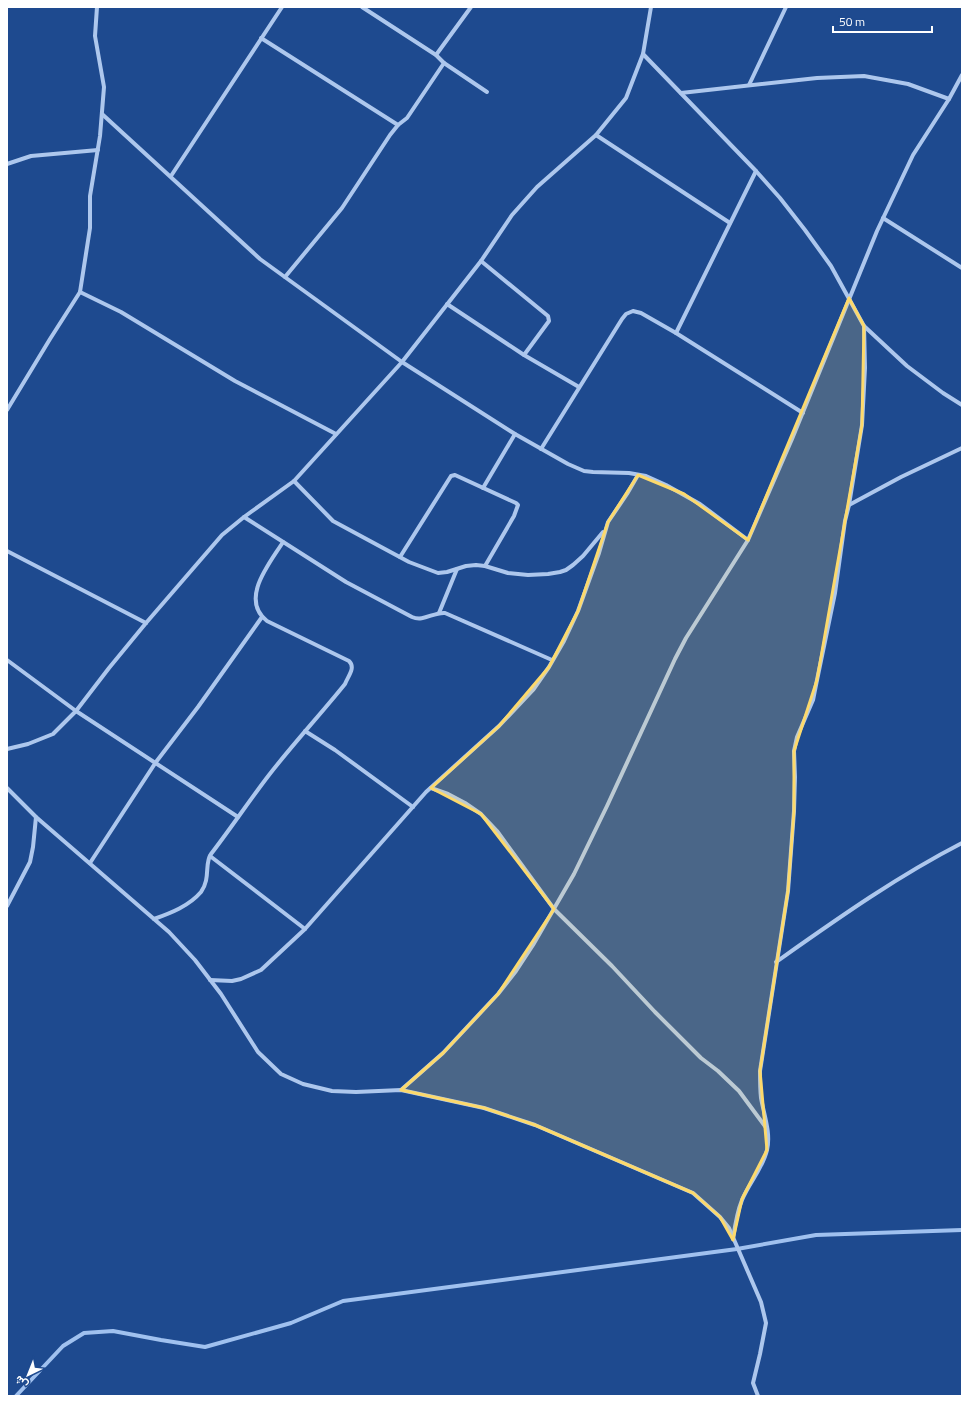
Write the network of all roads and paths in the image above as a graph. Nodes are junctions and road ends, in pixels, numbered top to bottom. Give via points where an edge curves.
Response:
1 (97, 7) edge
2 (282, 7) edge
3 (362, 7) edge
4 (471, 7) edge
5 (651, 7) edge
6 (786, 7) edge
7 (261, 38) junction
8 (643, 54) junction
9 (436, 55) junction
10 (444, 63) junction
11 (962, 75) edge
12 (749, 85) junction
13 (487, 92) dead end
14 (681, 93) junction
15 (949, 99) junction
16 (102, 114) junction
17 (398, 125) junction
18 (596, 135) junction
19 (98, 150) junction
20 (7, 164) edge
21 (756, 171) junction
22 (170, 176) junction
23 (883, 218) junction
24 (730, 222) junction
25 (481, 261) junction
26 (962, 268) edge
27 (285, 277) junction
28 (80, 292) junction
29 (849, 298) junction
30 (447, 304) junction
31 (864, 326) junction
32 (676, 333) junction
33 (524, 355) junction
34 (402, 362) junction
35 (580, 388) junction
36 (962, 405) edge
37 (7, 410) edge
38 (803, 413) junction
39 (336, 434) junction
40 (515, 434) junction
41 (962, 448) edge
42 (542, 449) junction
43 (638, 475) junction
44 (294, 481) junction
45 (483, 488) junction
46 (850, 505) junction
47 (244, 517) junction
48 (605, 530) junction
49 (748, 540) junction
50 (283, 542) junction
51 (7, 551) edge
52 (400, 557) junction
53 (485, 566) junction
54 (457, 568) junction
55 (438, 613) junction
56 (262, 618) junction
57 (146, 623) junction
58 (7, 660) edge
59 (552, 660) junction
60 (76, 711) junction
61 (304, 731) junction
62 (7, 749) edge
63 (156, 762) junction
64 (7, 788) edge
65 (431, 788) junction
66 (413, 807) junction
67 (238, 816) junction
68 (36, 817) junction
69 (962, 843) edge
70 (210, 856) junction
71 (90, 863) junction
72 (7, 906) edge
73 (554, 909) junction
74 (154, 919) junction
75 (305, 929) junction
76 (776, 962) junction
77 (210, 980) junction
78 (401, 1090) junction
79 (767, 1129) junction
80 (733, 1240) junction
81 (758, 1396) edge

1 - 16 street via 95,36 104,87
2 - 7 street
3 - 9 street
4 - 9 street
5 - 8 street
6 - 12 street
7 - 17 street
7 - 22 street
8 - 14 street
8 - 18 street via 626,98
9 - 10 street
10 - 13 street
10 - 17 street via 407,118
11 - 15 street
12 - 14 street
12 - 15 street via 864,76 908,84
14 - 21 street
15 - 23 street via 912,155
16 - 19 street
16 - 22 street
17 - 27 street via 342,208
18 - 24 street
18 - 25 street via 537,187 512,215
19 - 20 street via 31,156
19 - 28 street via 90,196 90,228
21 - 24 street
21 - 29 street via 805,230 831,266
22 - 27 street via 260,259
23 - 26 street
23 - 29 street
24 - 32 street
25 - 30 street
25 - 33 street via 548,316 549,321
27 - 34 street
28 - 37 street
28 - 39 street via 121,312 234,381
29 - 31 street
29 - 38 street
30 - 33 street
30 - 34 street
31 - 36 street via 907,366
31 - 46 street via 862,424
32 - 35 street via 641,313 633,311 626,314
32 - 38 street
33 - 35 street
34 - 39 street
34 - 40 street
35 - 42 street
38 - 49 street
39 - 44 street
40 - 42 street
40 - 45 street
41 - 46 street
42 - 43 street via 584,471
43 - 48 street
43 - 49 street via 646,476 684,494
44 - 47 street
44 - 52 street via 333,521
45 - 52 street via 455,475 452,476
45 - 53 street via 518,505
46 - 76 street via 845,521 835,593 818,680 794,751 795,790 791,858
47 - 50 street
47 - 57 street via 222,535
48 - 53 street via 583,556 560,572 528,575 508,573
48 - 59 street via 578,611
49 - 73 street via 675,658 604,813
50 - 55 street via 346,582 412,618 422,619
50 - 56 street via 256,589 255,605
51 - 57 street
52 - 54 street via 438,573
53 - 54 street
54 - 55 street
55 - 59 street via 452,616
56 - 61 street via 351,663 352,669 345,684
56 - 63 street
57 - 60 street
58 - 60 street
59 - 65 street via 533,690 499,726
60 - 62 street via 53,734
60 - 63 street
61 - 66 street via 335,750
61 - 67 street
63 - 67 street
63 - 71 street
64 - 68 street
65 - 66 street
65 - 73 street via 448,794 481,814
66 - 75 street
67 - 70 street
68 - 71 street
68 - 72 street via 30,862
69 - 76 street via 855,906
70 - 74 street via 208,874 201,892 184,906
70 - 75 street
71 - 74 street
73 - 78 street via 516,971 498,994 443,1053
73 - 79 street via 701,1058 739,1091
74 - 77 street via 195,960
75 - 77 street via 261,970 250,976 232,981
76 - 79 street via 760,1070
77 - 78 street via 258,1052 281,1074 303,1084 332,1091
78 - 80 street via 484,1108 535,1125 693,1193 720,1217 729,1228
79 - 80 street via 767,1150 742,1199 735,1220
80 - 81 street via 761,1302 766,1322 753,1383

